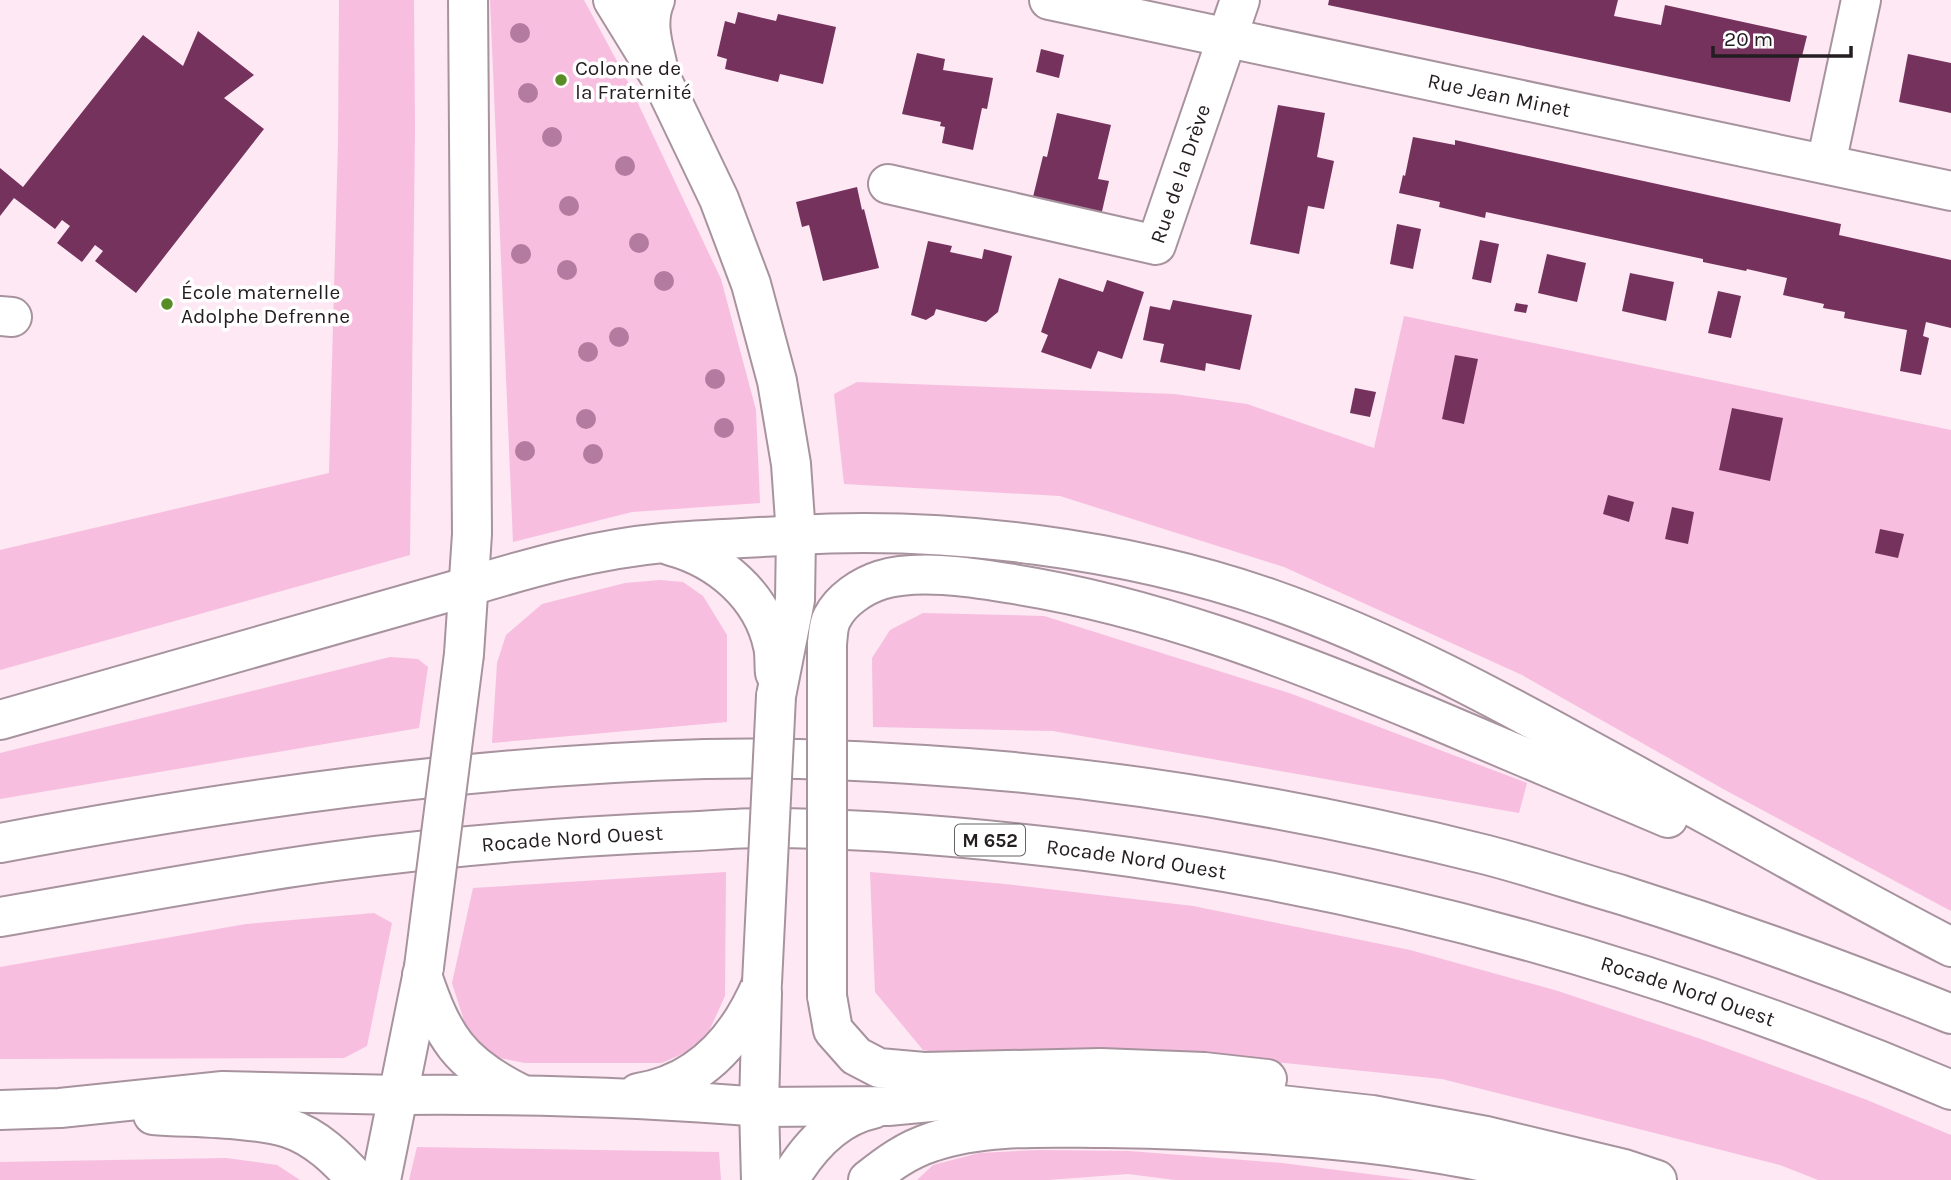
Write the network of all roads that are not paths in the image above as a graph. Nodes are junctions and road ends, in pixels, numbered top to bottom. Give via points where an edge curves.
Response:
1 (468, 0) edge
2 (613, 0) edge
3 (655, 0) edge
4 (1049, 0) edge
5 (1240, 0) edge
6 (1861, 0) edge
7 (1226, 39) junction
8 (661, 78) junction
9 (1826, 164) junction
10 (888, 184) dead end
11 (1951, 191) edge
12 (796, 535) junction
13 (662, 543) junction
14 (470, 586) junction
15 (776, 696) junction
16 (0, 720) edge
17 (0, 843) edge
18 (1851, 895) junction
19 (0, 917) edge
20 (1951, 947) edge
21 (424, 971) junction
22 (762, 982) junction
23 (1951, 1014) edge
24 (1951, 1090) edge
25 (520, 1094) junction
26 (399, 1095) junction
27 (612, 1097) junction
28 (888, 1106) junction
29 (759, 1107) junction
30 (60, 1108) junction
31 (0, 1111) edge
32 (1641, 1175) edge
33 (357, 1180) edge
34 (381, 1180) edge
35 (761, 1180) edge
36 (789, 1180) edge
37 (868, 1180) edge
38 (1575, 1180) edge

1 - 14 main road
2 - 8 main road
3 - 8 main road via 649,27
4 - 7 main road, Rue Jean Minet
5 - 7 main road, Rue de la Drève
6 - 9 main road
7 - 9 main road, Rue Jean Minet
7 - 10 main road, Rue de la Drève via 1156,245
8 - 12 main road via 719,199 751,284 779,392
9 - 11 main road, Rue Jean Minet
12 - 13 main road
12 - 15 main road via 795,600
12 - 18 main road via 947,535 1055,548 1189,575 1272,600 1404,653 1513,708
13 - 14 main road via 538,566
13 - 15 main road via 706,559 747,593 773,645
14 - 16 main road
14 - 21 main road, bridge
15 - 22 main road, bridge
17 - 23 main road via 377,783 525,769 760,759 1003,770 1248,804 1493,856 1687,916
18 - 20 main road
18 - 32 main road, bridge via 1353,685 1234,641 1077,594 931,575 881,580 841,603 831,620 827,644 827,996 832,1030 856,1056 879,1068 924,1072 1101,1068 1204,1072 1363,1088 1473,1112
19 - 24 main road, Rocade Nord Ouest / M 652 via 335,861 587,835 760,828 947,836 1208,868 1426,913 1564,951 1760,1014
21 - 25 main road via 434,1010 458,1051 495,1081
21 - 26 main road
22 - 27 main road via 741,1026 709,1059 664,1087
22 - 29 main road
25 - 26 main road
25 - 27 main road
26 - 30 main road via 223,1091
26 - 34 main road
27 - 29 main road
28 - 29 main road
28 - 32 main road via 962,1099 1166,1099 1281,1105 1372,1115 1486,1136
28 - 36 main road via 843,1121 820,1139
29 - 35 main road
30 - 31 main road
30 - 33 main road via 289,1129 337,1158
37 - 38 main road via 908,1151 933,1141 1041,1128 1220,1132 1346,1141

